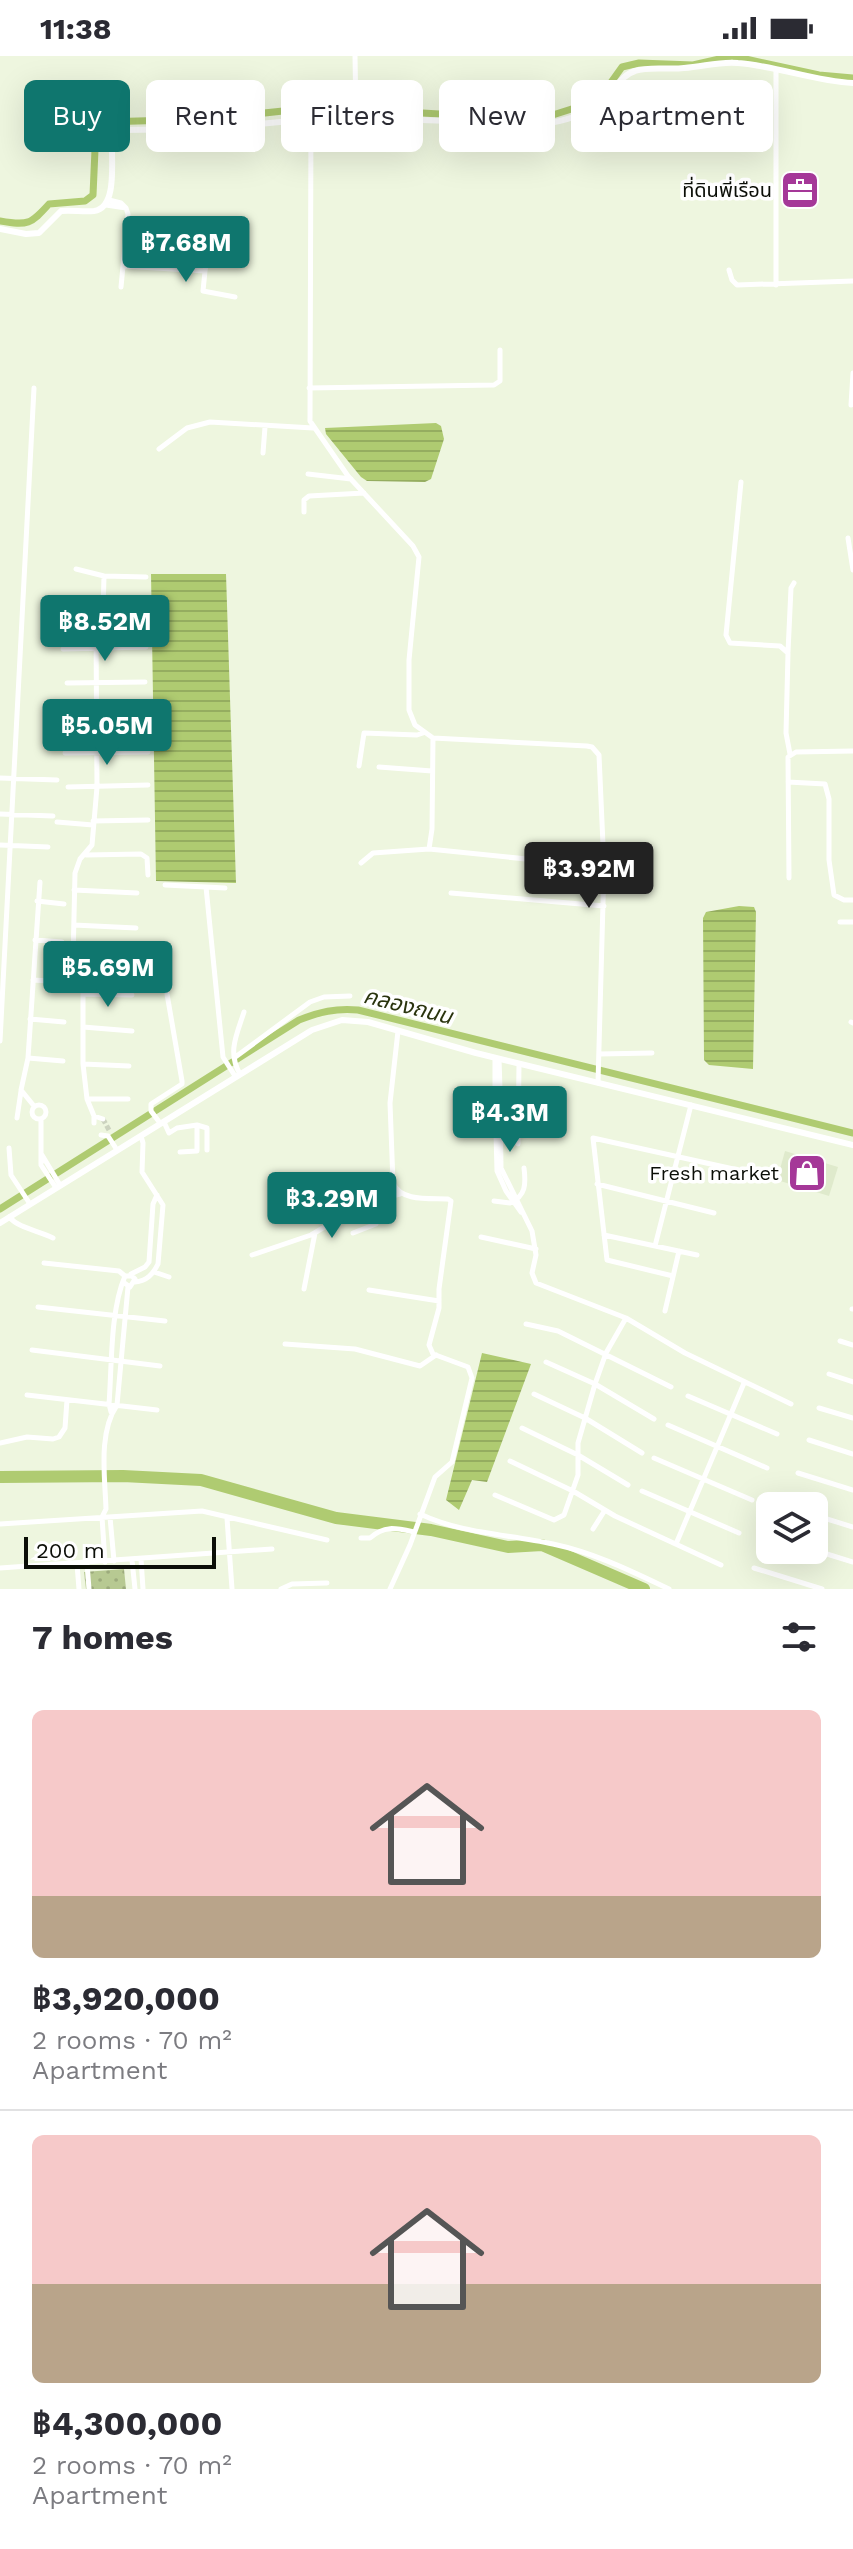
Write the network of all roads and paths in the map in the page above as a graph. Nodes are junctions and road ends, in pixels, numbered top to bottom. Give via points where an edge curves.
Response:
1 (355, 56) edge
2 (776, 70) junction
3 (356, 80) edge
4 (853, 83) edge
5 (423, 120) edge
6 (281, 121) edge
7 (311, 152) edge
8 (108, 202) junction
9 (127, 219) junction
10 (154, 220) dead end
11 (0, 229) edge
12 (209, 247) junction
13 (237, 251) dead end
14 (123, 266) junction
15 (161, 267) junction
16 (729, 270) dead end
17 (205, 271) junction
18 (853, 281) edge
19 (776, 285) junction
20 (121, 287) dead end
21 (235, 297) dead end
22 (500, 350) dead end
23 (853, 373) edge
24 (34, 388) dead end
25 (309, 388) junction
26 (851, 405) dead end
27 (265, 427) junction
28 (313, 428) junction
29 (159, 449) dead end
30 (263, 453) dead end
31 (308, 474) dead end
32 (351, 479) junction
33 (741, 482) dead end
34 (364, 493) junction
35 (304, 512) dead end
36 (848, 538) dead end
37 (76, 569) dead end
38 (853, 570) edge
39 (104, 576) junction
40 (146, 577) dead end
41 (794, 583) dead end
42 (146, 612) dead end
43 (66, 613) dead end
44 (103, 613) junction
45 (146, 647) dead end
46 (96, 648) junction
47 (63, 649) dead end
48 (788, 653) junction
49 (96, 682) junction
50 (145, 682) dead end
51 (67, 683) dead end
52 (147, 716) dead end
53 (96, 717) junction
54 (67, 718) dead end
55 (423, 733) junction
56 (433, 738) junction
57 (853, 751) edge
58 (98, 752) junction
59 (148, 752) dead end
60 (65, 753) dead end
61 (790, 754) junction
62 (359, 766) dead end
63 (379, 767) dead end
64 (432, 771) junction
65 (0, 778) edge
66 (15, 779) junction
67 (57, 780) dead end
68 (788, 782) junction
69 (148, 785) dead end
70 (68, 787) dead end
71 (97, 787) junction
72 (0, 814) edge
73 (13, 814) junction
74 (53, 816) dead end
75 (148, 820) dead end
76 (57, 822) dead end
77 (93, 823) junction
78 (0, 845) edge
79 (12, 846) junction
80 (48, 847) dead end
81 (429, 849) junction
82 (85, 855) junction
83 (361, 863) dead end
84 (604, 867) junction
85 (148, 875) dead end
86 (789, 878) dead end
87 (40, 882) dead end
88 (165, 885) dead end
89 (206, 887) junction
90 (225, 888) dead end
91 (74, 890) junction
92 (137, 893) dead end
93 (451, 893) dead end
94 (853, 900) edge
95 (37, 901) junction
96 (64, 904) dead end
97 (604, 906) junction
98 (840, 922) dead end
99 (853, 922) edge
100 (74, 925) junction
101 (136, 928) dead end
102 (35, 940) junction
103 (62, 942) dead end
104 (73, 958) junction
105 (137, 961) dead end
106 (33, 980) junction
107 (66, 982) dead end
108 (84, 994) junction
109 (167, 994) dead end
110 (132, 995) dead end
111 (350, 996) dead end
112 (244, 1012) dead end
113 (30, 1019) junction
114 (64, 1022) dead end
115 (83, 1027) junction
116 (132, 1031) dead end
117 (398, 1031) junction
118 (0, 1041) edge
119 (652, 1053) dead end
120 (28, 1058) junction
121 (599, 1058) junction
122 (497, 1059) junction
123 (234, 1060) junction
124 (63, 1061) dead end
125 (83, 1064) junction
126 (519, 1064) junction
127 (129, 1066) dead end
128 (237, 1073) junction
129 (598, 1080) junction
130 (21, 1090) junction
131 (87, 1099) junction
132 (128, 1099) dead end
133 (691, 1105) junction
134 (34, 1106) junction
135 (17, 1118) dead end
136 (41, 1119) junction
137 (103, 1119) tunnel mouth
138 (160, 1121) junction
139 (197, 1125) junction
140 (107, 1135) tunnel mouth
141 (140, 1135) junction
142 (518, 1144) dead end
143 (853, 1145) edge
144 (9, 1148) dead end
145 (116, 1148) junction
146 (207, 1150) dead end
147 (180, 1152) dead end
148 (678, 1156) junction
149 (524, 1168) dead end
150 (738, 1170) dead end
151 (56, 1184) junction
152 (597, 1184) junction
153 (400, 1194) junction
154 (157, 1195) junction
155 (385, 1198) junction
156 (516, 1200) junction
157 (494, 1201) dead end
158 (666, 1201) junction
159 (28, 1203) junction
160 (714, 1213) dead end
161 (3, 1220) edge
162 (315, 1233) junction
163 (353, 1233) dead end
164 (604, 1235) junction
165 (481, 1237) dead end
166 (53, 1238) dead end
167 (655, 1246) junction
168 (536, 1249) junction
169 (679, 1251) junction
170 (252, 1255) dead end
171 (697, 1255) dead end
172 (44, 1263) dead end
173 (154, 1272) junction
174 (673, 1276) junction
175 (169, 1277) dead end
176 (127, 1280) junction
177 (304, 1289) dead end
178 (369, 1290) dead end
179 (439, 1301) junction
180 (38, 1307) dead end
181 (665, 1311) dead end
182 (116, 1316) junction
183 (126, 1317) junction
184 (626, 1318) junction
185 (165, 1321) dead end
186 (526, 1324) dead end
187 (840, 1341) dead end
188 (285, 1344) dead end
189 (853, 1345) edge
190 (32, 1350) dead end
191 (606, 1353) junction
192 (436, 1355) junction
193 (113, 1360) junction
194 (122, 1361) junction
195 (546, 1362) dead end
196 (160, 1366) dead end
197 (829, 1374) dead end
198 (853, 1382) edge
199 (744, 1383) junction
200 (595, 1384) junction
201 (671, 1387) dead end
202 (534, 1394) dead end
203 (27, 1395) dead end
204 (688, 1396) dead end
205 (67, 1400) junction
206 (109, 1404) junction
207 (791, 1404) dead end
208 (117, 1405) junction
209 (819, 1408) dead end
210 (157, 1410) dead end
211 (111, 1413) junction
212 (731, 1414) junction
213 (585, 1418) junction
214 (853, 1418) edge
215 (654, 1419) dead end
216 (668, 1425) dead end
217 (522, 1428) dead end
218 (777, 1434) dead end
219 (809, 1440) dead end
220 (0, 1443) edge
221 (716, 1447) junction
222 (642, 1453) dead end
223 (853, 1454) edge
224 (578, 1455) junction
225 (654, 1458) dead end
226 (510, 1461) dead end
227 (767, 1468) dead end
228 (798, 1473) dead end
229 (703, 1479) junction
230 (628, 1485) dead end
231 (853, 1490) edge
232 (573, 1491) junction
233 (642, 1491) dead end
234 (495, 1495) dead end
235 (752, 1500) dead end
236 (106, 1509) junction
237 (605, 1510) junction
238 (689, 1512) junction
239 (419, 1516) junction
240 (102, 1517) junction
241 (111, 1517) junction
242 (227, 1518) junction
243 (828, 1519) edge
244 (0, 1524) edge
245 (853, 1527) edge
246 (593, 1529) dead end
247 (415, 1530) junction
248 (739, 1533) dead end
249 (361, 1538) dead end
250 (327, 1540) dead end
251 (676, 1544) junction
252 (272, 1549) dead end
253 (229, 1553) junction
254 (828, 1554) edge
255 (141, 1559) junction
256 (132, 1560) junction
257 (114, 1561) junction
258 (105, 1562) junction
259 (853, 1562) edge
260 (77, 1564) junction
261 (87, 1564) junction
262 (721, 1565) dead end
263 (0, 1568) edge
264 (754, 1568) dead end
265 (327, 1583) dead end
266 (79, 1589) edge
267 (89, 1589) edge
268 (135, 1589) edge
269 (143, 1589) edge
270 (232, 1589) edge
271 (281, 1589) edge
272 (390, 1589) edge
273 (669, 1589) edge
274 (822, 1589) edge

1 - 3 street
2 - 4 street
2 - 5 street via 726,63 633,71 592,108 542,124
2 - 19 street
6 - 8 street via 116,132
7 - 25 street
8 - 9 street via 126,208
8 - 11 street via 96,211 61,211 39,233
9 - 10 street
9 - 14 street
12 - 13 street
12 - 15 street via 168,241
12 - 17 street
14 - 15 street
14 - 20 street
15 - 17 street
16 - 19 street via 737,285
17 - 21 street via 203,291
18 - 19 street
22 - 25 street via 500,381 494,385
23 - 26 street
24 - 66 street
25 - 28 street
27 - 28 street
27 - 29 street via 203,423
27 - 30 street
28 - 32 street
31 - 32 street
32 - 34 street
33 - 48 street via 726,635 736,645 780,646
34 - 35 street via 309,496
34 - 55 street via 419,557 409,710
36 - 38 street
37 - 39 street
39 - 40 street
39 - 44 street
41 - 48 street
42 - 44 street
43 - 44 street
44 - 46 street
45 - 46 street
46 - 47 street
46 - 49 street
48 - 61 street
49 - 50 street
49 - 51 street
49 - 53 street
52 - 53 street
53 - 54 street
53 - 58 street
55 - 56 street
55 - 62 street via 364,733
56 - 64 street
56 - 84 street via 592,747 602,765
57 - 61 street
58 - 59 street
58 - 60 street
58 - 71 street
61 - 68 street
63 - 64 street
64 - 81 street
65 - 66 street
66 - 67 street
66 - 73 street
68 - 86 street
68 - 94 street via 825,784 834,895
69 - 71 street
70 - 71 street
71 - 77 street
72 - 73 street
73 - 74 street
73 - 79 street
75 - 77 street
76 - 77 street
77 - 82 street via 92,845
78 - 79 street
79 - 80 street
79 - 118 street
81 - 83 street via 373,853
81 - 84 street
82 - 85 street via 141,854 147,858
82 - 91 street via 75,873
84 - 97 street
87 - 95 street
88 - 89 street
89 - 90 street
89 - 128 street via 225,1062
91 - 92 street
91 - 100 street
93 - 97 street
95 - 96 street
95 - 102 street
97 - 121 street
98 - 99 street
100 - 101 street
100 - 104 street
102 - 103 street
102 - 106 street
104 - 105 street
104 - 108 street
106 - 107 street
106 - 113 street
108 - 110 street
108 - 115 street
109 - 138 street via 182,1084 153,1101 151,1111
111 - 123 street via 310,1002
112 - 123 street
113 - 114 street
113 - 120 street
115 - 116 street
115 - 125 street
117 - 122 street
117 - 128 street via 368,1022 324,1024
117 - 153 street via 390,1103 393,1183
119 - 121 street
120 - 124 street
120 - 130 street
121 - 129 street
122 - 126 street
122 - 156 street via 501,1168
123 - 128 street
125 - 127 street
125 - 131 street
126 - 129 street
126 - 142 street
128 - 138 street
129 - 133 street
130 - 134 street
130 - 135 street
131 - 132 street
131 - 137 street via 94,1120
133 - 143 street
133 - 148 street
134 - 136 street via 32,1115
134 - 136 street via 45,1108
136 - 151 street via 42,1154
138 - 139 street via 169,1133
138 - 141 street
139 - 146 street via 207,1128
139 - 147 street via 197,1151
140 - 145 street
141 - 145 street
141 - 154 street via 142,1172
144 - 159 street via 11,1175
145 - 151 street
148 - 150 street
148 - 152 street via 593,1138
148 - 158 street
149 - 156 street via 525,1188
151 - 159 street
152 - 158 street
152 - 164 street
153 - 155 street
153 - 179 street via 451,1201
154 - 173 street via 163,1205
154 - 176 street via 149,1262
155 - 162 street via 365,1203
155 - 163 street via 376,1224
156 - 157 street
156 - 168 street
158 - 160 street
158 - 167 street
159 - 161 street
161 - 166 street
162 - 170 street
162 - 177 street
164 - 167 street
164 - 174 street via 610,1262
165 - 168 street
167 - 169 street
168 - 184 street via 536,1283
169 - 171 street
169 - 174 street
172 - 176 street via 119,1271
173 - 175 street
173 - 176 street via 143,1281
174 - 181 street
176 - 182 street
176 - 183 street
178 - 179 street
179 - 192 street via 429,1345
180 - 182 street
182 - 183 street
182 - 193 street
183 - 185 street
183 - 194 street
184 - 191 street
184 - 199 street
186 - 191 street via 558,1331
187 - 189 street
188 - 192 street via 355,1349 420,1366
190 - 193 street
191 - 200 street
191 - 201 street
192 - 239 street via 468,1367 472,1378 452,1462 435,1477
193 - 194 street
193 - 206 street
194 - 196 street
194 - 208 street
195 - 200 street
197 - 198 street
199 - 207 street
199 - 212 street
200 - 213 street
200 - 215 street
202 - 213 street
203 - 205 street
204 - 212 street
205 - 206 street
205 - 220 street via 59,1437
206 - 208 street
206 - 211 street
208 - 210 street
208 - 211 street
209 - 214 street
211 - 236 street
212 - 218 street
212 - 221 street
213 - 222 street
213 - 224 street
216 - 221 street
217 - 224 street
219 - 223 street
221 - 227 street
221 - 229 street
224 - 230 street
224 - 232 street
225 - 229 street
226 - 232 street
228 - 231 street
229 - 235 street
229 - 238 street
232 - 234 street via 559,1519
232 - 237 street
233 - 238 street
236 - 240 street
236 - 241 street
237 - 246 street
237 - 251 street
238 - 248 street
238 - 251 street
239 - 247 street
239 - 273 street via 586,1552
240 - 241 street
240 - 244 street
240 - 258 street
241 - 242 street via 202,1511
241 - 257 street
242 - 250 street
242 - 253 street
243 - 245 street
247 - 249 street via 382,1529
247 - 272 street
251 - 262 street
252 - 253 street
253 - 255 street
253 - 270 street
254 - 259 street
255 - 256 street
255 - 269 street
256 - 257 street
256 - 268 street
257 - 258 street
258 - 261 street
260 - 261 street
260 - 263 street
260 - 266 street
261 - 267 street
264 - 274 street
265 - 271 street

